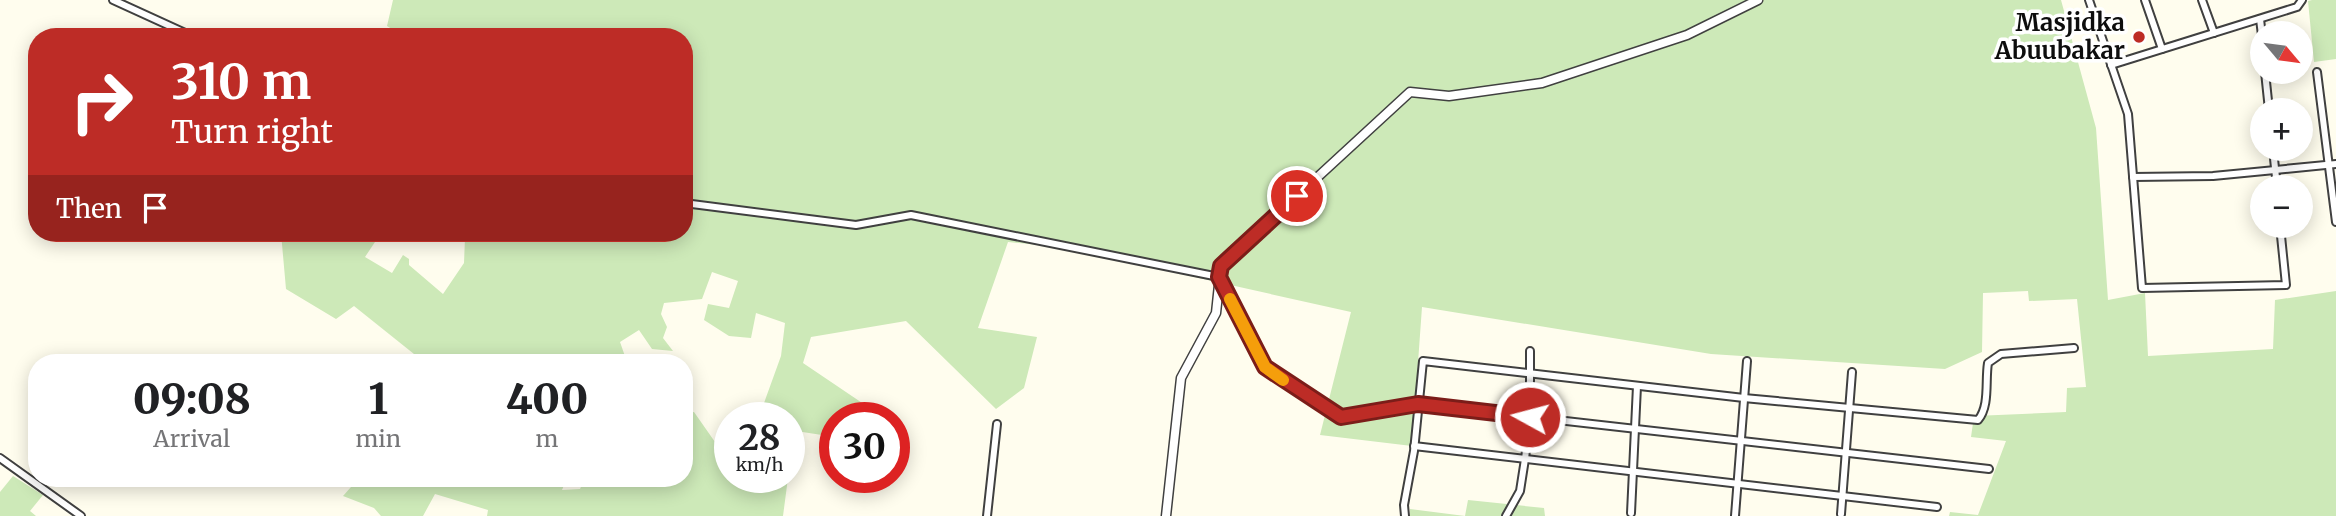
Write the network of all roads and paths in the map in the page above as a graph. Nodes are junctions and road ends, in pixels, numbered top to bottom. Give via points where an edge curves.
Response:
1 (113, 0) edge
2 (1758, 0) edge
3 (2089, 0) edge
4 (2145, 0) edge
5 (2202, 0) edge
6 (2302, 0) edge
7 (2260, 19) joint
8 (174, 28) edge
9 (2214, 33) junction
10 (2162, 50) junction
11 (2111, 65) junction
12 (2317, 72) dead end
13 (2274, 161) edge
14 (2332, 164) edge
15 (2275, 170) junction
16 (2276, 175) edge
17 (2133, 177) junction
18 (693, 204) edge
19 (2336, 222) edge
20 (2281, 238) edge
21 (1219, 277) junction
22 (2074, 348) dead end
23 (1530, 351) dead end
24 (1747, 361) dead end
25 (1852, 372) dead end
26 (1529, 373) junction
27 (1637, 386) junction
28 (1744, 398) junction
29 (1418, 404) junction
30 (1849, 408) junction
31 (1530, 417) junction
32 (996, 424) dead end
33 (1635, 429) junction
34 (1741, 442) junction
35 (1415, 446) junction
36 (1845, 453) junction
37 (0, 458) edge
38 (1525, 459) junction
39 (1989, 469) dead end
40 (1633, 472) junction
41 (28, 478) edge
42 (1738, 485) junction
43 (40, 487) edge
44 (1842, 496) junction
45 (1937, 507) dead end
46 (1632, 513) dead end
47 (1841, 514) dead end
48 (81, 516) edge
49 (987, 516) edge
50 (1166, 516) edge
51 (1405, 516) edge
52 (1506, 516) edge
53 (1735, 516) edge

1 - 8 street
2 - 21 street via 1687,35 1542,83 1449,96 1410,92 1221,266
3 - 11 street
4 - 10 street
5 - 9 street
6 - 7 street via 2297,8
7 - 9 street
9 - 10 street
10 - 11 street
11 - 17 street via 2128,114
12 - 14 street
13 - 15 street
14 - 15 street
14 - 19 street
15 - 16 street
15 - 17 street
17 - 20 street via 2142,288 2286,285
18 - 21 street via 856,225 911,215
21 - 29 street via 1265,367 1311,399 1341,417
21 - 50 street via 1216,313 1181,378
22 - 30 street via 2001,354 1988,363 1985,405 1978,420
23 - 26 street
24 - 28 street
25 - 30 street
26 - 27 street
26 - 29 street via 1423,361
26 - 31 street
27 - 28 street
27 - 33 street
28 - 30 street
28 - 34 street
29 - 31 street
29 - 35 street
30 - 36 street
31 - 33 street
31 - 38 street
32 - 49 street
33 - 34 street
33 - 40 street
34 - 36 street
34 - 42 street
35 - 38 street
35 - 51 street
36 - 39 street
36 - 44 street
37 - 41 street
38 - 40 street
38 - 52 street via 1520,491
40 - 42 street
40 - 46 street
42 - 44 street
42 - 53 street
43 - 48 street
44 - 45 street
44 - 47 street

